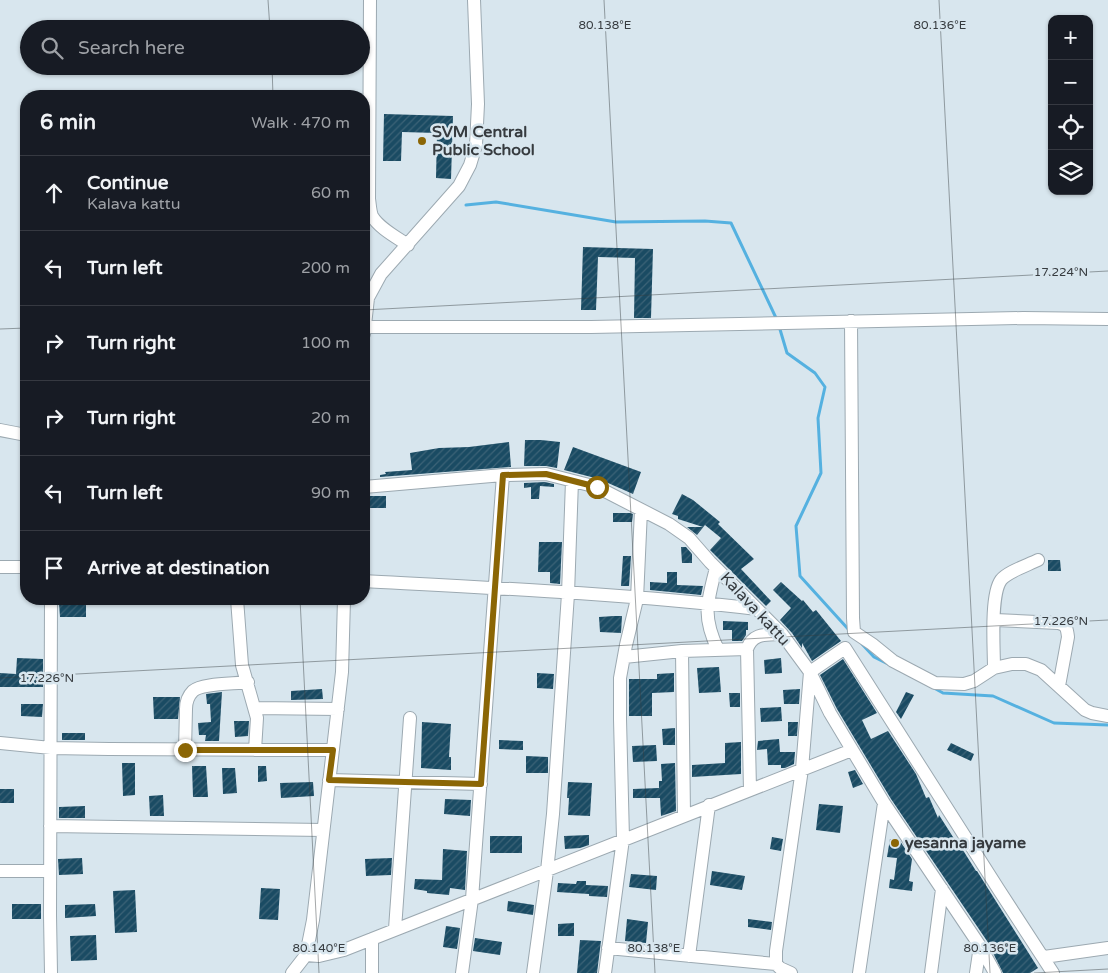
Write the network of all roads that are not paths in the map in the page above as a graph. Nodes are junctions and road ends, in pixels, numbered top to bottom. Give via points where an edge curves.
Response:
1 (474, 0) edge
2 (369, 1) edge
3 (369, 20) edge
4 (369, 75) edge
5 (369, 90) edge
6 (370, 211) edge
7 (408, 245) junction
8 (370, 294) edge
9 (1108, 319) edge
10 (851, 321) junction
11 (370, 330) edge
12 (0, 430) edge
13 (20, 434) edge
14 (503, 475) junction
15 (572, 481) junction
16 (370, 486) edge
17 (642, 510) junction
18 (1038, 560) dead end
19 (0, 566) edge
20 (20, 567) edge
21 (716, 568) junction
22 (370, 581) edge
23 (495, 588) junction
24 (568, 594) junction
25 (637, 599) junction
26 (707, 604) junction
27 (51, 605) edge
28 (237, 605) edge
29 (344, 605) edge
30 (757, 609) junction
31 (995, 620) junction
32 (782, 634) junction
33 (854, 641) junction
34 (747, 649) junction
35 (718, 650) junction
36 (682, 651) junction
37 (624, 657) junction
38 (994, 668) junction
39 (810, 672) junction
40 (248, 682) junction
41 (1060, 686) junction
42 (255, 708) junction
43 (338, 710) junction
44 (1108, 716) edge
45 (410, 718) dead end
46 (0, 743) edge
47 (50, 748) junction
48 (185, 750) junction
49 (255, 750) junction
50 (333, 750) junction
51 (852, 750) junction
52 (802, 769) junction
53 (329, 780) junction
54 (407, 782) junction
55 (481, 784) junction
56 (750, 790) junction
57 (884, 804) junction
58 (710, 805) junction
59 (684, 815) junction
60 (50, 826) junction
61 (323, 830) junction
62 (623, 839) junction
63 (0, 871) edge
64 (50, 871) junction
65 (547, 871) junction
66 (942, 889) junction
67 (472, 899) junction
68 (395, 929) junction
69 (372, 938) junction
70 (980, 946) junction
71 (608, 948) junction
72 (1108, 948) edge
73 (306, 956) junction
74 (689, 956) junction
75 (1044, 958) junction
76 (776, 964) junction
77 (51, 973) edge
78 (292, 973) edge
79 (372, 973) edge
80 (462, 973) edge
81 (533, 973) edge
82 (605, 973) edge
83 (791, 973) edge
84 (859, 973) edge
85 (931, 973) edge
86 (976, 973) edge
87 (995, 973) edge
88 (1053, 973) edge

1 - 7 street via 478,104 476,145 459,186
2 - 3 street
4 - 5 street
6 - 7 street via 379,224
7 - 8 street via 381,274
9 - 10 street
10 - 11 street
10 - 33 street
12 - 13 street
14 - 15 street, Kalava kattu via 546,474
14 - 16 street, Kalava kattu
14 - 23 street
15 - 17 street, Kalava kattu via 597,487
15 - 24 street
17 - 21 street, Kalava kattu via 689,538
17 - 25 street
18 - 31 street via 1001,580 995,599
19 - 20 street
21 - 26 street
21 - 30 street, Kalava kattu
22 - 23 street
23 - 24 street
23 - 55 street
24 - 25 street
24 - 65 street
25 - 26 street
25 - 37 street
26 - 30 street
26 - 35 street via 708,622
27 - 47 street
28 - 40 street via 241,658
29 - 43 street
30 - 32 street, Kalava kattu
31 - 38 street
31 - 41 street via 1065,626 1068,637
32 - 34 street via 755,637
32 - 39 street, Kalava kattu
33 - 38 street via 872,644 893,661 935,683 964,684
33 - 39 street
33 - 75 street via 999,890
34 - 35 street
34 - 56 street
35 - 36 street
36 - 37 street
36 - 59 street
37 - 62 street via 620,678
38 - 41 street via 1026,664 1040,670
39 - 51 street, Kalava kattu
39 - 52 street
40 - 42 street
40 - 48 street via 202,687 191,693 186,703
41 - 44 street via 1085,710
42 - 43 street
42 - 49 street
43 - 50 street
45 - 54 street
46 - 47 street
47 - 48 street
47 - 60 street
48 - 49 street
49 - 50 street
50 - 53 street
51 - 52 street
51 - 57 street, Kalava kattu
52 - 56 street
52 - 76 street
53 - 54 street
53 - 61 street
54 - 55 street
54 - 68 street
55 - 67 street
56 - 58 street
57 - 66 street, Kalava kattu
57 - 84 street
58 - 59 street
58 - 74 street
59 - 62 street
60 - 61 street
60 - 64 street
61 - 73 street
62 - 65 street
62 - 71 street
63 - 64 street
64 - 77 street
65 - 67 street
65 - 81 street
66 - 70 street, Kalava kattu
66 - 85 street
67 - 68 street
67 - 80 street
68 - 69 street
69 - 73 street via 331,954
69 - 79 street
70 - 86 street
70 - 87 street, Kalava kattu
71 - 74 street
71 - 82 street
72 - 75 street
73 - 78 street
74 - 76 street
75 - 88 street
76 - 83 street

